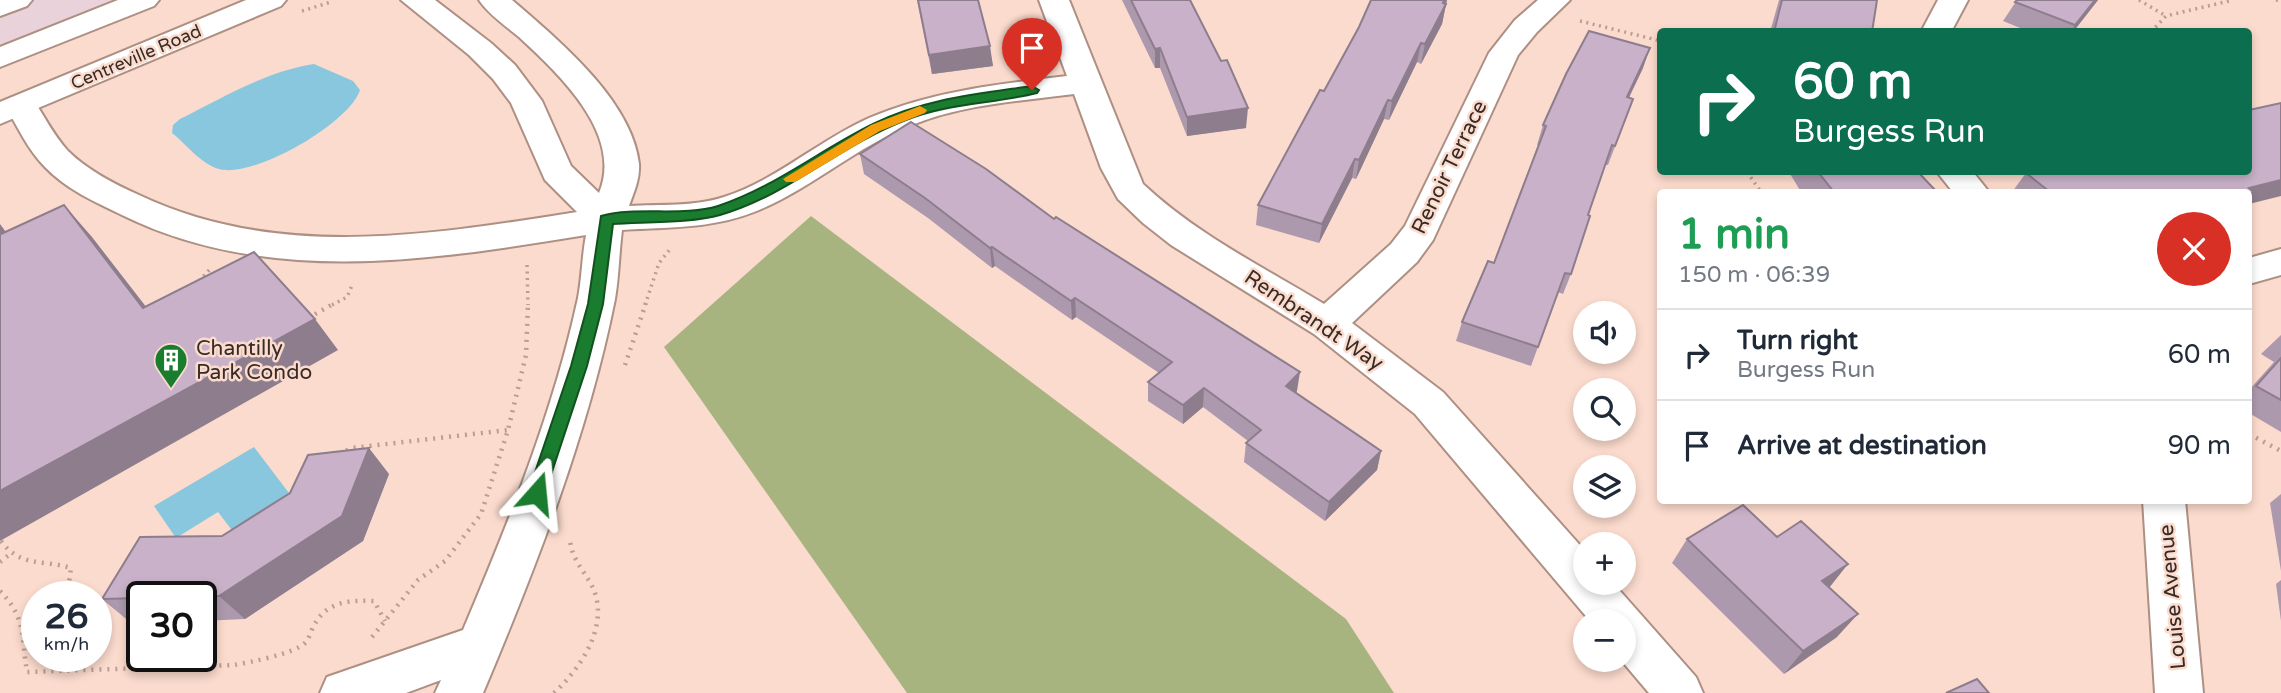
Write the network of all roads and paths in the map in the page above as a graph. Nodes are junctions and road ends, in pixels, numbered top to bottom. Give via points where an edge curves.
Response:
1 (18, 0) edge
2 (144, 0) edge
3 (271, 0) edge
4 (416, 0) edge
5 (494, 0) edge
6 (1054, 0) edge
7 (1953, 0) edge
8 (2139, 0) edge
9 (2233, 0) edge
10 (1549, 6) edge
11 (0, 7) edge
12 (2166, 16) junction
13 (1938, 28) edge
14 (2155, 28) edge
15 (1657, 40) edge
16 (0, 58) edge
17 (1086, 83) junction
18 (11, 110) edge
19 (1957, 175) edge
20 (1969, 189) edge
21 (697, 213) junction
22 (606, 220) junction
23 (526, 258) dead end
24 (217, 261) dead end
25 (2281, 262) edge
26 (2252, 270) edge
27 (354, 278) dead end
28 (192, 289) edge
29 (309, 318) edge
30 (1327, 324) junction
31 (624, 366) dead end
32 (508, 430) junction
33 (2252, 436) edge
34 (2281, 451) edge
35 (335, 456) edge
36 (2164, 504) edge
37 (570, 534) dead end
38 (1, 541) edge
39 (9, 555) junction
40 (0, 562) edge
41 (69, 581) edge
42 (0, 591) edge
43 (1608, 609) edge
44 (21, 618) edge
45 (385, 621) junction
46 (1636, 643) edge
47 (480, 645) junction
48 (112, 669) edge
49 (349, 691) edge
50 (459, 693) edge
51 (554, 693) edge
52 (1679, 693) edge
53 (2179, 693) edge

1 - 11 street
2 - 16 street
3 - 18 street, Centreville Road
4 - 22 street via 504,72 526,101 557,172
5 - 22 street via 559,57 605,119 624,173
6 - 17 street, Rembrandt Way
7 - 13 street
8 - 12 path
9 - 12 path
10 - 15 path
10 - 30 street, Renoir Terrace via 1504,53 1420,231 1404,253
12 - 14 path
17 - 21 street via 925,108 876,128 775,188 716,212
17 - 30 street, Rembrandt Way via 1130,191 1184,236
18 - 22 street via 83,180 157,219 216,237 314,249 407,248
19 - 20 street
21 - 22 street
21 - 31 path via 702,229 673,246 659,263
22 - 47 street via 596,304 579,366
23 - 32 path via 526,355
24 - 28 path
25 - 26 street
27 - 29 path via 347,297
30 - 43 street, Rembrandt Way via 1429,403
32 - 35 path via 352,448
32 - 45 path via 481,514 445,561 418,580
33 - 34 path
36 - 53 street, Louise Avenue
37 - 51 path via 569,547 597,596 598,620 584,657
38 - 39 path
39 - 40 path
39 - 41 path via 71,568
42 - 44 path via 16,606
45 - 48 path via 374,601 353,598 329,607 313,623 306,642 265,660
45 - 49 path via 356,652
46 - 52 street
47 - 49 street
47 - 50 street

